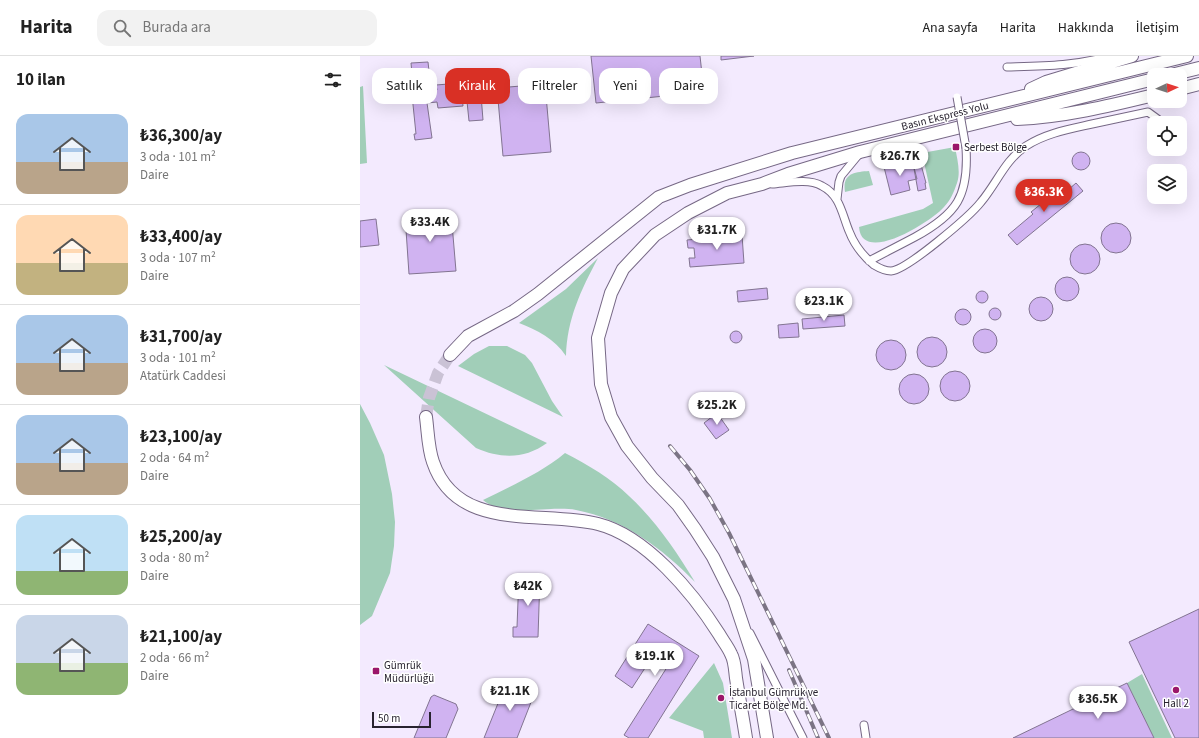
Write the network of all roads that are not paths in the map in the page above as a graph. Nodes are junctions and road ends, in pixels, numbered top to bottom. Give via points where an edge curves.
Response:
1 (1109, 56) edge
2 (1132, 56) edge
3 (1187, 56) edge
4 (1007, 67) dead end
5 (1199, 68) edge
6 (1187, 71) edge
7 (1147, 81) edge
8 (1199, 84) edge
9 (1187, 87) edge
10 (957, 97) dead end
11 (1147, 97) edge
12 (1018, 98) junction
13 (1154, 116) edge
14 (990, 120) junction
15 (860, 152) junction
16 (762, 184) junction
17 (837, 199) junction
18 (869, 261) junction
19 (450, 355) tunnel mouth
20 (426, 417) tunnel mouth
21 (734, 599) junction
22 (864, 725) dead end
23 (746, 738) edge
24 (767, 738) edge
25 (803, 738) edge
26 (866, 738) edge

1 - 4 street via 1070,64
2 - 12 main road via 1046,82 1029,89
3 - 12 main road, Basın Ekspress Yolu
5 - 6 main road
7 - 14 main road, Basın Ekspress Yolu
8 - 9 main road
10 - 18 street, bridge via 967,167 964,185 954,208 925,232
11 - 14 main road via 1052,117
12 - 19 main road, Basın Ekspress Yolu via 792,153 659,197 538,294 468,336
13 - 18 street via 1148,112 1059,131 1040,139 1012,158 975,210 910,262 891,271
14 - 15 main road, Basın Ekspress Yolu
15 - 16 main road, Basın Ekspress Yolu
15 - 17 street via 841,176
16 - 17 street via 814,182 830,191
16 - 21 main road, Basın Ekspress Yolu via 727,193 688,213 655,235 623,269 611,294 598,338 601,384 611,417 627,446 696,529
17 - 18 street via 855,244
20 - 23 main road via 433,462 446,486 456,496 481,510 513,516 569,518 599,524 628,536 657,558 709,618 732,656
21 - 24 main road, Basın Ekspress Yolu via 754,659
21 - 25 street
22 - 26 street

